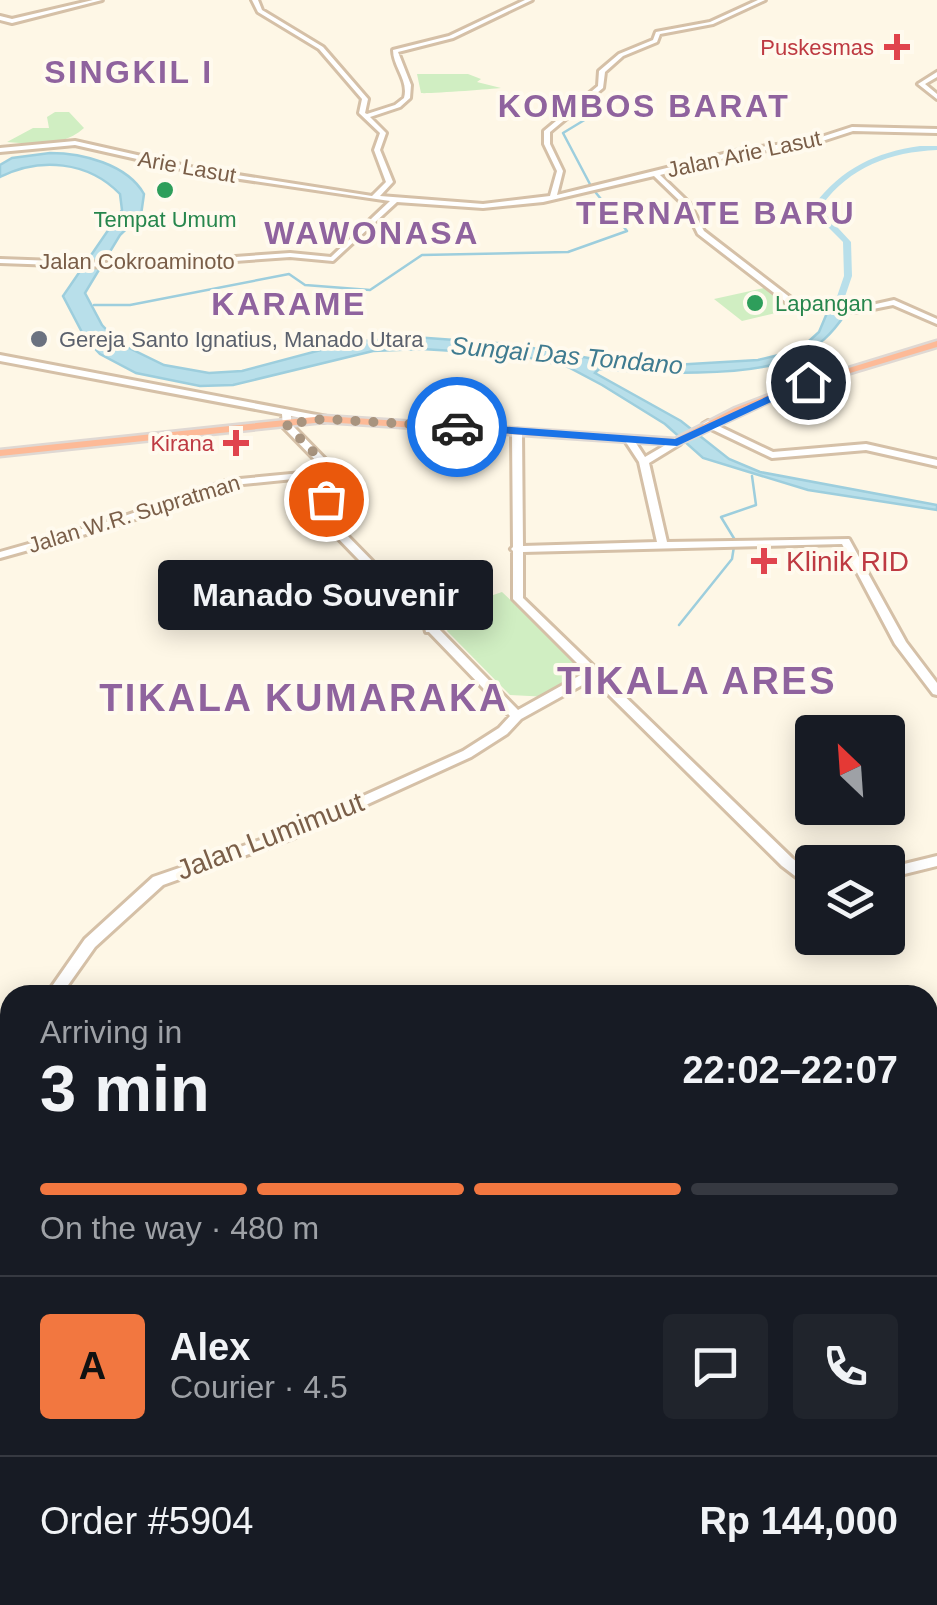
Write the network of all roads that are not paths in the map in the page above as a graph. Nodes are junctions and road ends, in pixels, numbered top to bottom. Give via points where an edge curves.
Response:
1 (98, 0) edge
2 (255, 0) edge
3 (529, 0) edge
4 (762, 0) edge
5 (0, 18) edge
6 (937, 74) edge
7 (937, 97) edge
8 (368, 116) junction
9 (937, 130) edge
10 (0, 150) edge
11 (656, 174) junction
12 (374, 198) junction
13 (553, 198) junction
14 (394, 200) junction
15 (0, 261) edge
16 (937, 322) edge
17 (937, 344) edge
18 (0, 358) edge
19 (273, 410) junction
20 (287, 419) junction
21 (267, 426) junction
22 (706, 426) junction
23 (514, 434) junction
24 (629, 439) junction
25 (678, 442) junction
26 (0, 452) edge
27 (644, 462) junction
28 (937, 463) edge
29 (329, 473) junction
30 (662, 546) junction
31 (516, 550) junction
32 (0, 554) edge
33 (445, 604) dead end
34 (430, 629) junction
35 (594, 673) junction
36 (937, 691) edge
37 (505, 704) junction
38 (536, 705) junction
39 (518, 716) junction
40 (937, 861) edge
41 (795, 868) edge
42 (905, 869) edge
43 (60, 985) edge

1 - 5 street via 12,21
2 - 8 street via 260,11 325,51 364,97 362,112
3 - 8 street via 452,38 395,51 408,94 402,104
4 - 13 street via 711,23 660,32 656,41 602,70 601,87 546,131 560,171
6 - 7 street via 921,84
8 - 12 street via 383,133 376,146 390,182
9 - 11 street, Jalan Arie Lasut via 852,129
10 - 12 street, Arie Lasut via 76,143 160,165
11 - 13 street, Jalan Arie Lasut
11 - 16 street via 687,204 701,232 794,304 858,310 894,302
12 - 14 street, Jalan Arie Lasut
13 - 14 street, Jalan Arie Lasut via 483,206
14 - 15 street, Jalan Cokroaminoto via 334,258 302,254 175,265
17 - 22 highway via 818,378
18 - 19 street
19 - 20 street
19 - 21 street via 277,420
20 - 21 highway
20 - 23 highway
20 - 29 street
21 - 26 highway
22 - 25 highway
22 - 28 street via 772,454 866,448
23 - 24 highway
23 - 31 street
24 - 25 highway
24 - 27 street
25 - 27 street
27 - 30 street
29 - 32 street, Jalan W.R. Supratman via 232,482
29 - 34 street via 327,519
30 - 31 street
30 - 36 street via 845,540 901,644
31 - 35 street via 518,599
33 - 34 street
34 - 37 street
35 - 38 street, Jalan Lumimuut
35 - 41 street
37 - 38 street
37 - 39 street
38 - 39 street, Jalan Lumimuut
39 - 43 street, Jalan Lumimuut via 467,754 286,836 158,881 90,942
40 - 42 street

